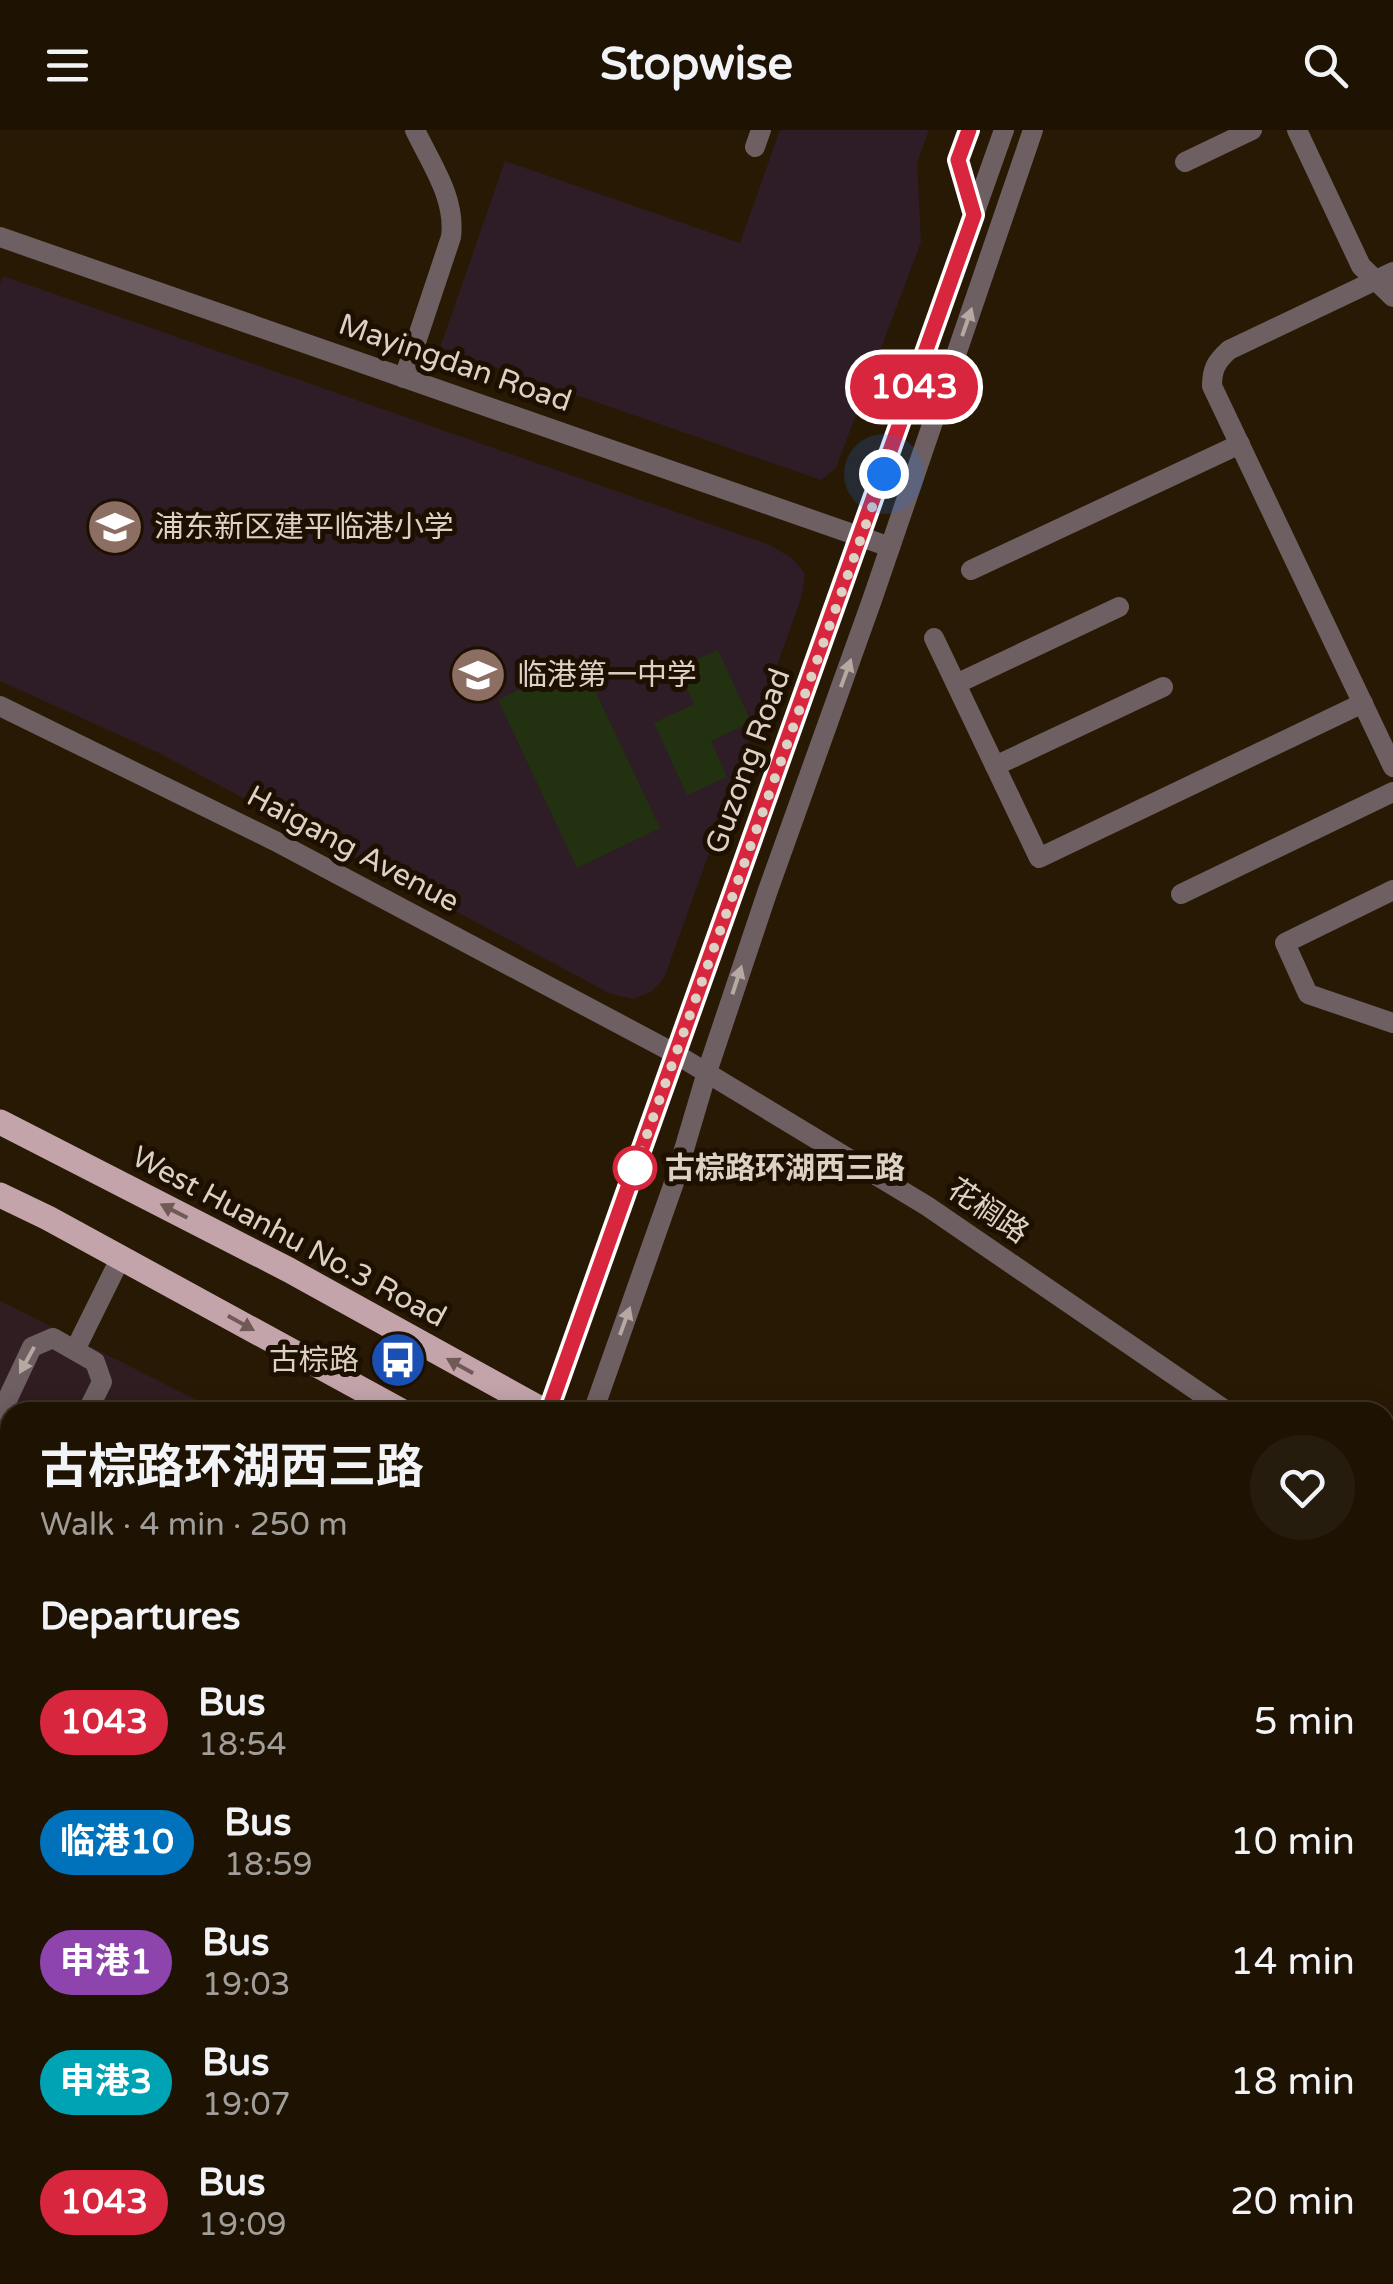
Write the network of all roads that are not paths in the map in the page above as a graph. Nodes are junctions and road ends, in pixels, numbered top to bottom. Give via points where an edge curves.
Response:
1 (415, 130) edge
2 (970, 130) edge
3 (1004, 130) edge
4 (1034, 130) edge
5 (1252, 130) edge
6 (1297, 130) edge
7 (1185, 162) dead end
8 (974, 215) junction
9 (0, 237) edge
10 (1385, 276) edge
11 (1393, 298) edge
12 (404, 378) junction
13 (1240, 444) junction
14 (861, 536) junction
15 (890, 547) junction
16 (971, 570) dead end
17 (1119, 607) dead end
18 (934, 638) dead end
19 (956, 684) junction
20 (1164, 686) dead end
21 (1362, 703) junction
22 (0, 706) edge
23 (995, 766) junction
24 (1393, 766) edge
25 (1393, 792) edge
26 (1393, 890) edge
27 (1181, 894) dead end
28 (1393, 1023) edge
29 (674, 1053) junction
30 (706, 1072) junction
31 (0, 1122) edge
32 (0, 1196) edge
33 (121, 1258) junction
34 (74, 1350) junction
35 (6, 1402) edge
36 (92, 1402) edge
37 (386, 1402) edge
38 (529, 1402) edge
39 (551, 1402) edge
40 (597, 1402) edge
41 (1213, 1402) edge

1 - 12 street via 453,219
2 - 8 street via 958,160
3 - 8 street, Guzong Road
15 -> 4 street, Guzong Road
5 - 7 street
6 - 10 street via 1362,266
8 - 14 street, Guzong Road
9 - 12 street, Mayingdan Road
10 - 11 street
10 - 13 street via 1217,361 1212,386
12 - 14 street, Mayingdan Road
13 - 16 street
13 - 21 street
14 - 15 street, Mayingdan Road
14 - 29 street, Guzong Road
30 -> 15 street, Guzong Road
17 - 19 street
18 - 19 street
19 - 23 street
20 - 23 street
21 - 23 street via 1040,858
21 - 24 street
22 - 29 street, Haigang Avenue via 275,841
25 - 27 street
26 - 28 street via 1285,943 1308,994
29 - 30 street, Haigang Avenue
29 - 39 street, Guzong Road
40 -> 30 street, Guzong Road
30 - 41 street, 花榈路 via 927,1206
38 -> 31 main road, West Huanhu No.3 Road
32 - 33 main road
33 - 34 street
33 -> 37 main road
34 -> 35 street via 53,1338 32,1346
34 - 36 street via 95,1362 102,1382

